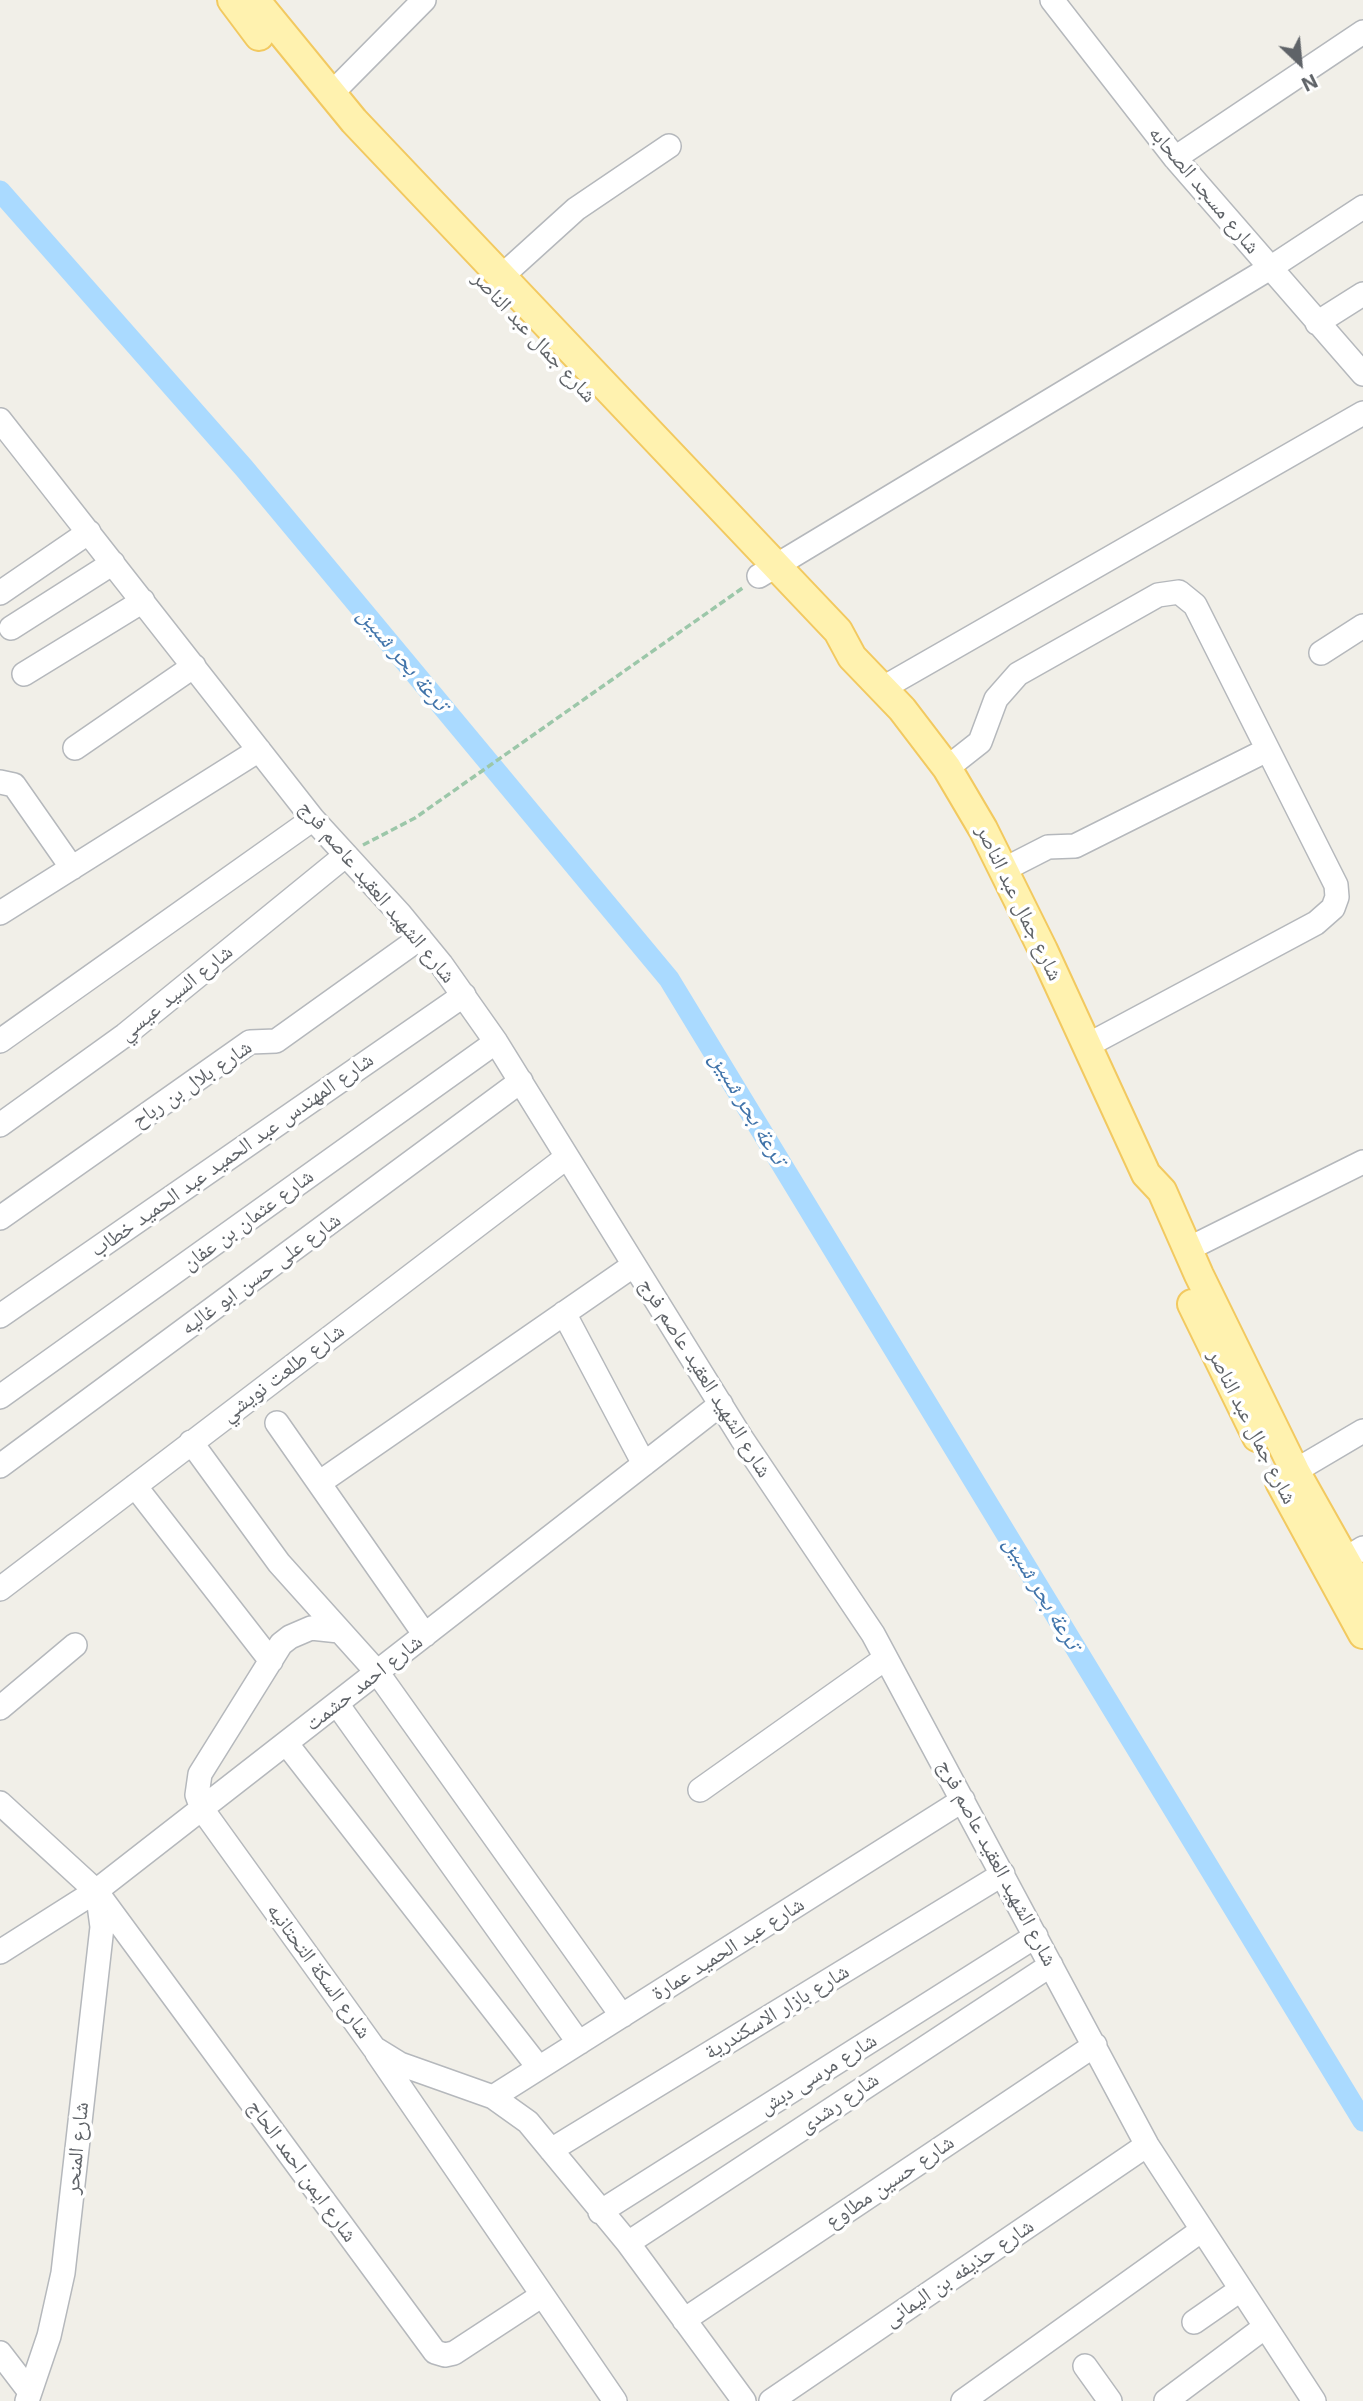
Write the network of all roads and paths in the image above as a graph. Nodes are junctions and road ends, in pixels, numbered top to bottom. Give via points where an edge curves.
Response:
1 (232, 0) edge
2 (255, 0) edge
3 (424, 0) edge
4 (1052, 0) edge
5 (1363, 32) edge
6 (331, 95) junction
7 (669, 146) dead end
8 (1175, 158) junction
9 (1363, 207) edge
10 (1270, 268) junction
11 (502, 276) junction
12 (1363, 294) edge
13 (1317, 323) junction
14 (1363, 374) edge
15 (1363, 413) edge
16 (3, 429) edge
17 (89, 532) junction
18 (113, 563) junction
19 (767, 572) junction
20 (0, 593) edge
21 (143, 601) junction
22 (1363, 625) edge
23 (11, 628) dead end
24 (1321, 653) dead end
25 (194, 666) junction
26 (24, 674) dead end
27 (883, 688) junction
28 (75, 748) dead end
29 (259, 750) junction
30 (1268, 750) junction
31 (947, 768) junction
32 (0, 782) edge
33 (313, 818) junction
34 (346, 855) junction
35 (72, 868) junction
36 (1003, 870) junction
37 (0, 913) edge
38 (420, 938) junction
39 (464, 995) junction
40 (0, 1041) edge
41 (496, 1042) junction
42 (1087, 1045) junction
43 (521, 1081) junction
44 (0, 1125) edge
45 (567, 1157) junction
46 (1363, 1162) edge
47 (1146, 1174) junction
48 (0, 1218) edge
49 (1188, 1249) junction
50 (634, 1265) junction
51 (564, 1313) junction
52 (0, 1316) edge
53 (0, 1397) edge
54 (721, 1404) junction
55 (276, 1423) dead end
56 (1363, 1432) edge
57 (191, 1443) junction
58 (644, 1464) junction
59 (0, 1466) edge
60 (1294, 1471) junction
61 (319, 1483) junction
62 (135, 1486) junction
63 (1354, 1553) edge
64 (0, 1588) edge
65 (1363, 1592) edge
66 (339, 1631) junction
67 (1363, 1634) edge
68 (425, 1635) junction
69 (75, 1645) dead end
70 (886, 1658) junction
71 (271, 1661) junction
72 (377, 1672) junction
73 (337, 1704) junction
74 (0, 1707) edge
75 (286, 1743) junction
76 (700, 1790) dead end
77 (963, 1800) junction
78 (0, 1803) edge
79 (202, 1809) junction
80 (1003, 1874) junction
81 (96, 1891) junction
82 (1036, 1936) junction
83 (0, 1952) edge
84 (1051, 1965) junction
85 (622, 2016) junction
86 (579, 2043) junction
87 (1095, 2045) junction
88 (373, 2048) junction
89 (539, 2068) junction
90 (493, 2097) junction
91 (1147, 2145) junction
92 (551, 2150) junction
93 (600, 2212) junction
94 (1202, 2230) junction
95 (628, 2243) junction
96 (1240, 2290) junction
97 (541, 2296) junction
98 (684, 2320) junction
99 (1194, 2322) dead end
100 (1265, 2328) junction
101 (0, 2353) edge
102 (1085, 2366) dead end
103 (28, 2397) edge
104 (615, 2401) edge
105 (744, 2401) edge
106 (771, 2401) edge
107 (963, 2401) edge
108 (1110, 2401) edge
109 (1166, 2401) edge
110 (1314, 2401) edge

1 - 19 main road, شارع جمال عبد الناصر via 340,131
2 - 6 main road, شارع جمال عبد الناصر
3 - 6 street
4 - 8 street, شارع مسجد الصحابه
5 - 8 street
6 - 11 main road, شارع جمال عبد الناصر
7 - 11 street via 576,209
8 - 10 street, شارع مسجد الصحابه
9 - 10 street
10 - 13 street, شارع مسجد الصحابه
10 - 19 street
11 - 19 main road, شارع جمال عبد الناصر
12 - 13 street
13 - 14 street, شارع مسجد الصحابه
15 - 27 street
16 - 17 street, شارع الشهيد العقيد عاصم فرج
17 - 18 street, شارع الشهيد العقيد عاصم فرج
17 - 20 street
18 - 21 street, شارع الشهيد العقيد عاصم فرج
18 - 23 street
19 - 27 main road, شارع جمال عبد الناصر via 843,637 852,657
19 - 34 path via 415,818
21 - 25 street, شارع الشهيد العقيد عاصم فرج
21 - 26 street
22 - 24 street
25 - 28 street
25 - 29 street, شارع الشهيد العقيد عاصم فرج
27 - 31 main road, شارع جمال عبد الناصر
29 - 33 street, شارع الشهيد العقيد عاصم فرج
29 - 35 street
30 - 31 street via 1195,605 1179,592 1168,591 1010,681 996,699 980,742
30 - 36 street via 1075,846 1048,847
30 - 42 street via 1336,885 1334,908 1316,923
31 - 36 main road, شارع جمال عبد الناصر
32 - 35 street via 14,785
33 - 34 street, شارع الشهيد العقيد عاصم فرج
33 - 40 street
34 - 38 street, شارع الشهيد العقيد عاصم فرج
34 - 44 street, شارع السيد عيسي via 125,1035
35 - 37 street
36 - 42 main road, شارع جمال عبد الناصر
38 - 39 street, شارع الشهيد العقيد عاصم فرج
38 - 48 street, شارع بلال بن رباح via 276,1041 250,1042
39 - 41 street, شارع الشهيد العقيد عاصم فرج
39 - 52 street, شارع المهندس عبد الحميد عبد الحميد خطاب
41 - 43 street, شارع الشهيد العقيد عاصم فرج
41 - 53 street, شارع عثمان بن عفان
42 - 47 main road, شارع جمال عبد الناصر
43 - 45 street, شارع الشهيد العقيد عاصم فرج
43 - 59 street, شارع على حسن ابو غاليه
45 - 50 street, شارع الشهيد العقيد عاصم فرج
45 - 57 street, شارع طلعت نويشي
46 - 49 street
47 - 49 main road, شارع جمال عبد الناصر via 1162,1191
47 - 67 main road, شارع جمال عبد الناصر via 1149,1204 1213,1350 1328,1576
49 - 60 main road, شارع جمال عبد الناصر
50 - 51 street
50 - 54 street, شارع الشهيد العقيد عاصم فرج
51 - 58 street
51 - 61 street
54 - 58 street, شارع احمد حشمت
54 - 70 street, شارع الشهيد العقيد عاصم فرج
55 - 61 street
56 - 60 street
57 - 62 street, شارع طلعت نويشي
57 - 66 street via 279,1563
58 - 68 street, شارع احمد حشمت
60 - 63 main road, شارع جمال عبد الناصر
61 - 68 street
62 - 64 street, شارع طلعت نويشي
62 - 71 street
63 - 65 main road, شارع جمال عبد الناصر
66 - 71 street via 300,1632 281,1644
66 - 72 street
68 - 72 street, شارع احمد حشمت
69 - 74 street
70 - 76 street
70 - 77 street, شارع الشهيد العقيد عاصم فرج
71 - 79 street via 200,1774 197,1795
72 - 73 street, شارع احمد حشمت
72 - 85 street
73 - 75 street, شارع احمد حشمت
73 - 86 street
75 - 79 street, شارع احمد حشمت
75 - 89 street
77 - 80 street, شارع الشهيد العقيد عاصم فرج
77 - 85 street, شارع عبد الحميد عمارة
78 - 81 street
79 - 81 street, شارع احمد حشمت
79 - 88 street, شارع السكة التحتانيه
80 - 82 street, شارع الشهيد العقيد عاصم فرج
80 - 92 street, شارع بازار الاسكندرية
81 - 83 street, شارع احمد حشمت
81 - 97 street, شارع ايمن احمد الحاج via 435,2352 454,2353
81 - 103 street, شارع المنحر via 102,1927 63,2273 49,2336
82 - 84 street, شارع الشهيد العقيد عاصم فرج
82 - 93 street, شارع مرسى دبش
84 - 87 street, شارع الشهيد العقيد عاصم فرج
84 - 95 street, شارع رشدى
85 - 86 street, شارع عبد الحميد عمارة
86 - 89 street, شارع عبد الحميد عمارة
87 - 91 street, شارع الشهيد العقيد عاصم فرج
87 - 98 street, شارع حسين مطاوع
88 - 90 street, شارع السكة التحتانيه via 400,2064
88 - 97 street
89 - 90 street, شارع عبد الحميد عمارة
90 - 92 street, شارع السكة التحتانيه via 528,2122
91 - 94 street, شارع الشهيد العقيد عاصم فرج
91 - 106 street, شارع حذيفه بن اليمانى
92 - 93 street, شارع السكة التحتانيه
93 - 95 street, شارع السكة التحتانيه
94 - 96 street, شارع الشهيد العقيد عاصم فرج
94 - 107 street
95 - 98 street, شارع السكة التحتانيه
96 - 99 street
96 - 100 street, شارع الشهيد العقيد عاصم فرج
97 - 104 street
98 - 105 street, شارع السكة التحتانيه
100 - 109 street
100 - 110 street, شارع الشهيد العقيد عاصم فرج
101 - 103 street
102 - 108 street

